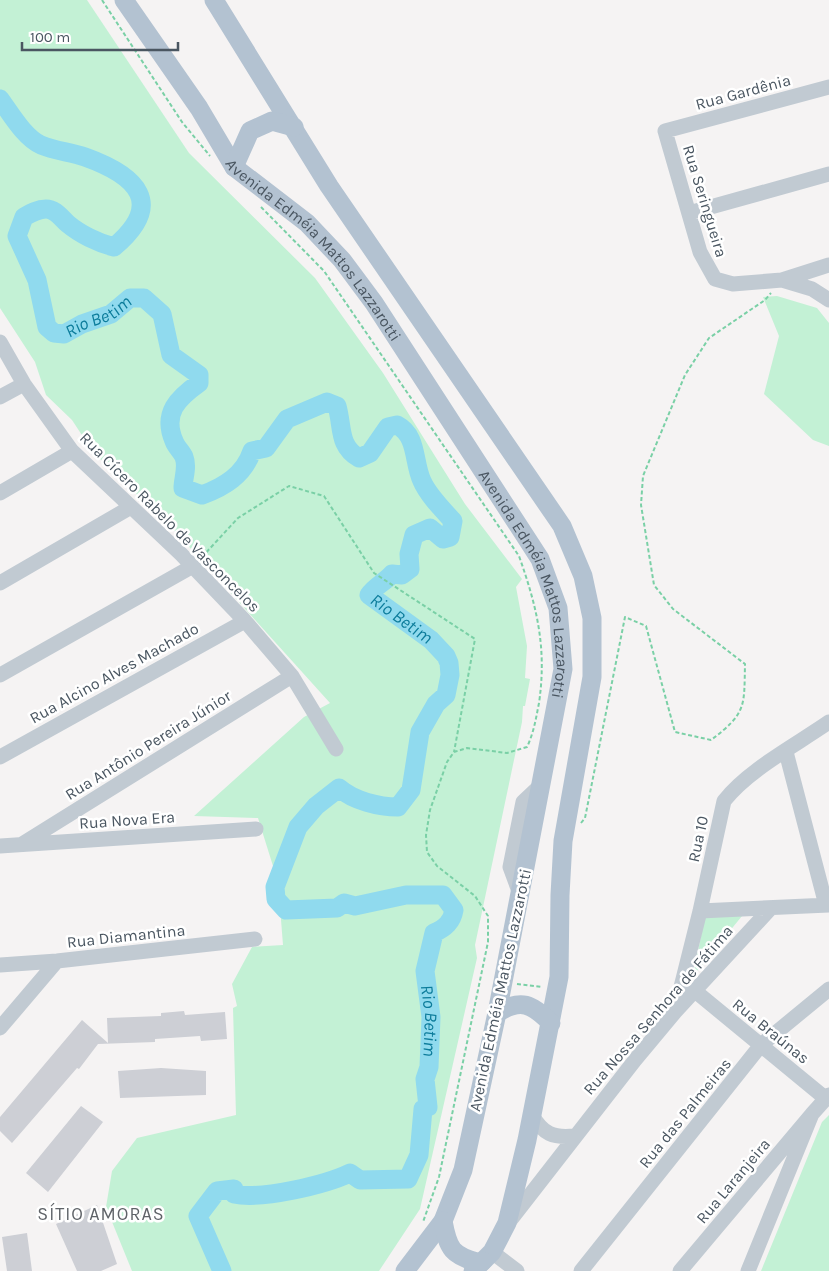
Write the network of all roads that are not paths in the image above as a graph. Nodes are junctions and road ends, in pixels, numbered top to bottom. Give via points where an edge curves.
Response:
1 (124, 0) edge
2 (214, 0) edge
3 (829, 87) edge
4 (294, 127) junction
5 (665, 131) joint
6 (234, 167) junction
7 (829, 174) edge
8 (689, 213) junction
9 (829, 265) edge
10 (782, 280) junction
11 (829, 300) edge
12 (0, 342) edge
13 (24, 384) junction
14 (0, 397) edge
15 (72, 451) junction
16 (0, 493) edge
17 (131, 507) junction
18 (193, 566) junction
19 (0, 583) edge
20 (246, 621) junction
21 (0, 675) edge
22 (292, 676) junction
23 (829, 722) edge
24 (336, 748) dead end
25 (786, 752) junction
26 (0, 756) edge
27 (256, 829) dead end
28 (22, 844) junction
29 (0, 846) edge
30 (828, 905) edge
31 (770, 909) junction
32 (700, 912) junction
33 (255, 939) dead end
34 (57, 961) junction
35 (0, 965) edge
36 (829, 989) edge
37 (695, 991) junction
38 (675, 1012) junction
39 (497, 1013) junction
40 (551, 1023) junction
41 (0, 1028) edge
42 (761, 1045) junction
43 (827, 1097) edge
44 (812, 1114) junction
45 (532, 1115) junction
46 (574, 1136) junction
47 (443, 1221) junction
48 (504, 1228) junction
49 (483, 1261) edge
50 (405, 1271) edge
51 (517, 1271) edge
52 (581, 1271) edge
53 (680, 1271) edge
54 (748, 1271) edge

1 - 6 main road, Avenida Edméia Mattos Lazzarotti via 199,108
2 - 4 main road, Avenida Edméia Mattos Lazzarotti
3 - 5 street, Rua Gardênia
4 - 6 main road via 272,121 250,131
4 - 40 main road, Avenida Edméia Mattos Lazzarotti via 329,186 562,526 583,576 592,618 592,677 564,841 557,989
5 - 8 street, Rua Seringueira
6 - 39 main road, Avenida Edméia Mattos Lazzarotti via 308,223 342,260 374,303 540,559 558,608 563,669
7 - 8 street
8 - 10 street, Rua Seringueira via 700,252 715,279 733,284
9 - 10 street
10 - 11 street, Rua Seringueira via 812,288
12 - 13 street, Rua Cícero Rabelo de Vasconcelos
13 - 14 street
13 - 15 street, Rua Cícero Rabelo de Vasconcelos
15 - 16 street
15 - 17 street, Rua Cícero Rabelo de Vasconcelos
17 - 18 street, Rua Cícero Rabelo de Vasconcelos
17 - 19 street
18 - 20 street, Rua Cícero Rabelo de Vasconcelos
18 - 21 street
20 - 22 street, Rua Cícero Rabelo de Vasconcelos
20 - 26 street, Rua Alcino Alves Machado
22 - 24 street, Rua Cícero Rabelo de Vasconcelos
22 - 28 street, Rua Antônio Pereira Júnior
23 - 25 street, Rua 10
25 - 30 street
25 - 32 street, Rua 10 via 735,787 724,800
27 - 28 street, Rua Nova Era
28 - 29 street, Rua Nova Era
30 - 31 street
31 - 32 street
31 - 37 street, Rua Nossa Senhora de Fátima
32 - 38 street, Rua 10
33 - 34 street, Rua Diamantina
34 - 35 street, Rua Diamantina
34 - 41 street
36 - 42 street, Rua das Palmeiras
37 - 38 street, Rua Nossa Senhora de Fátima
37 - 42 street, Rua Braúnas
38 - 46 street, Rua Nossa Senhora de Fátima
39 - 40 main road via 519,1003 536,1009
39 - 47 main road, Avenida Edméia Mattos Lazzarotti via 462,1170
40 - 45 main road, Avenida Edméia Mattos Lazzarotti
42 - 43 street, Rua Braúnas
42 - 52 street, Rua das Palmeiras
43 - 44 street, Rua Laranjeira
44 - 53 street, Rua Laranjeira
44 - 54 street
45 - 46 street via 546,1134
45 - 48 main road, Avenida Edméia Mattos Lazzarotti
46 - 48 street, Rua Nossa Senhora de Fátima
47 - 49 main road via 448,1246 462,1259
47 - 50 main road, Avenida Edméia Mattos Lazzarotti
48 - 49 main road, Avenida Edméia Mattos Lazzarotti
49 - 51 street

